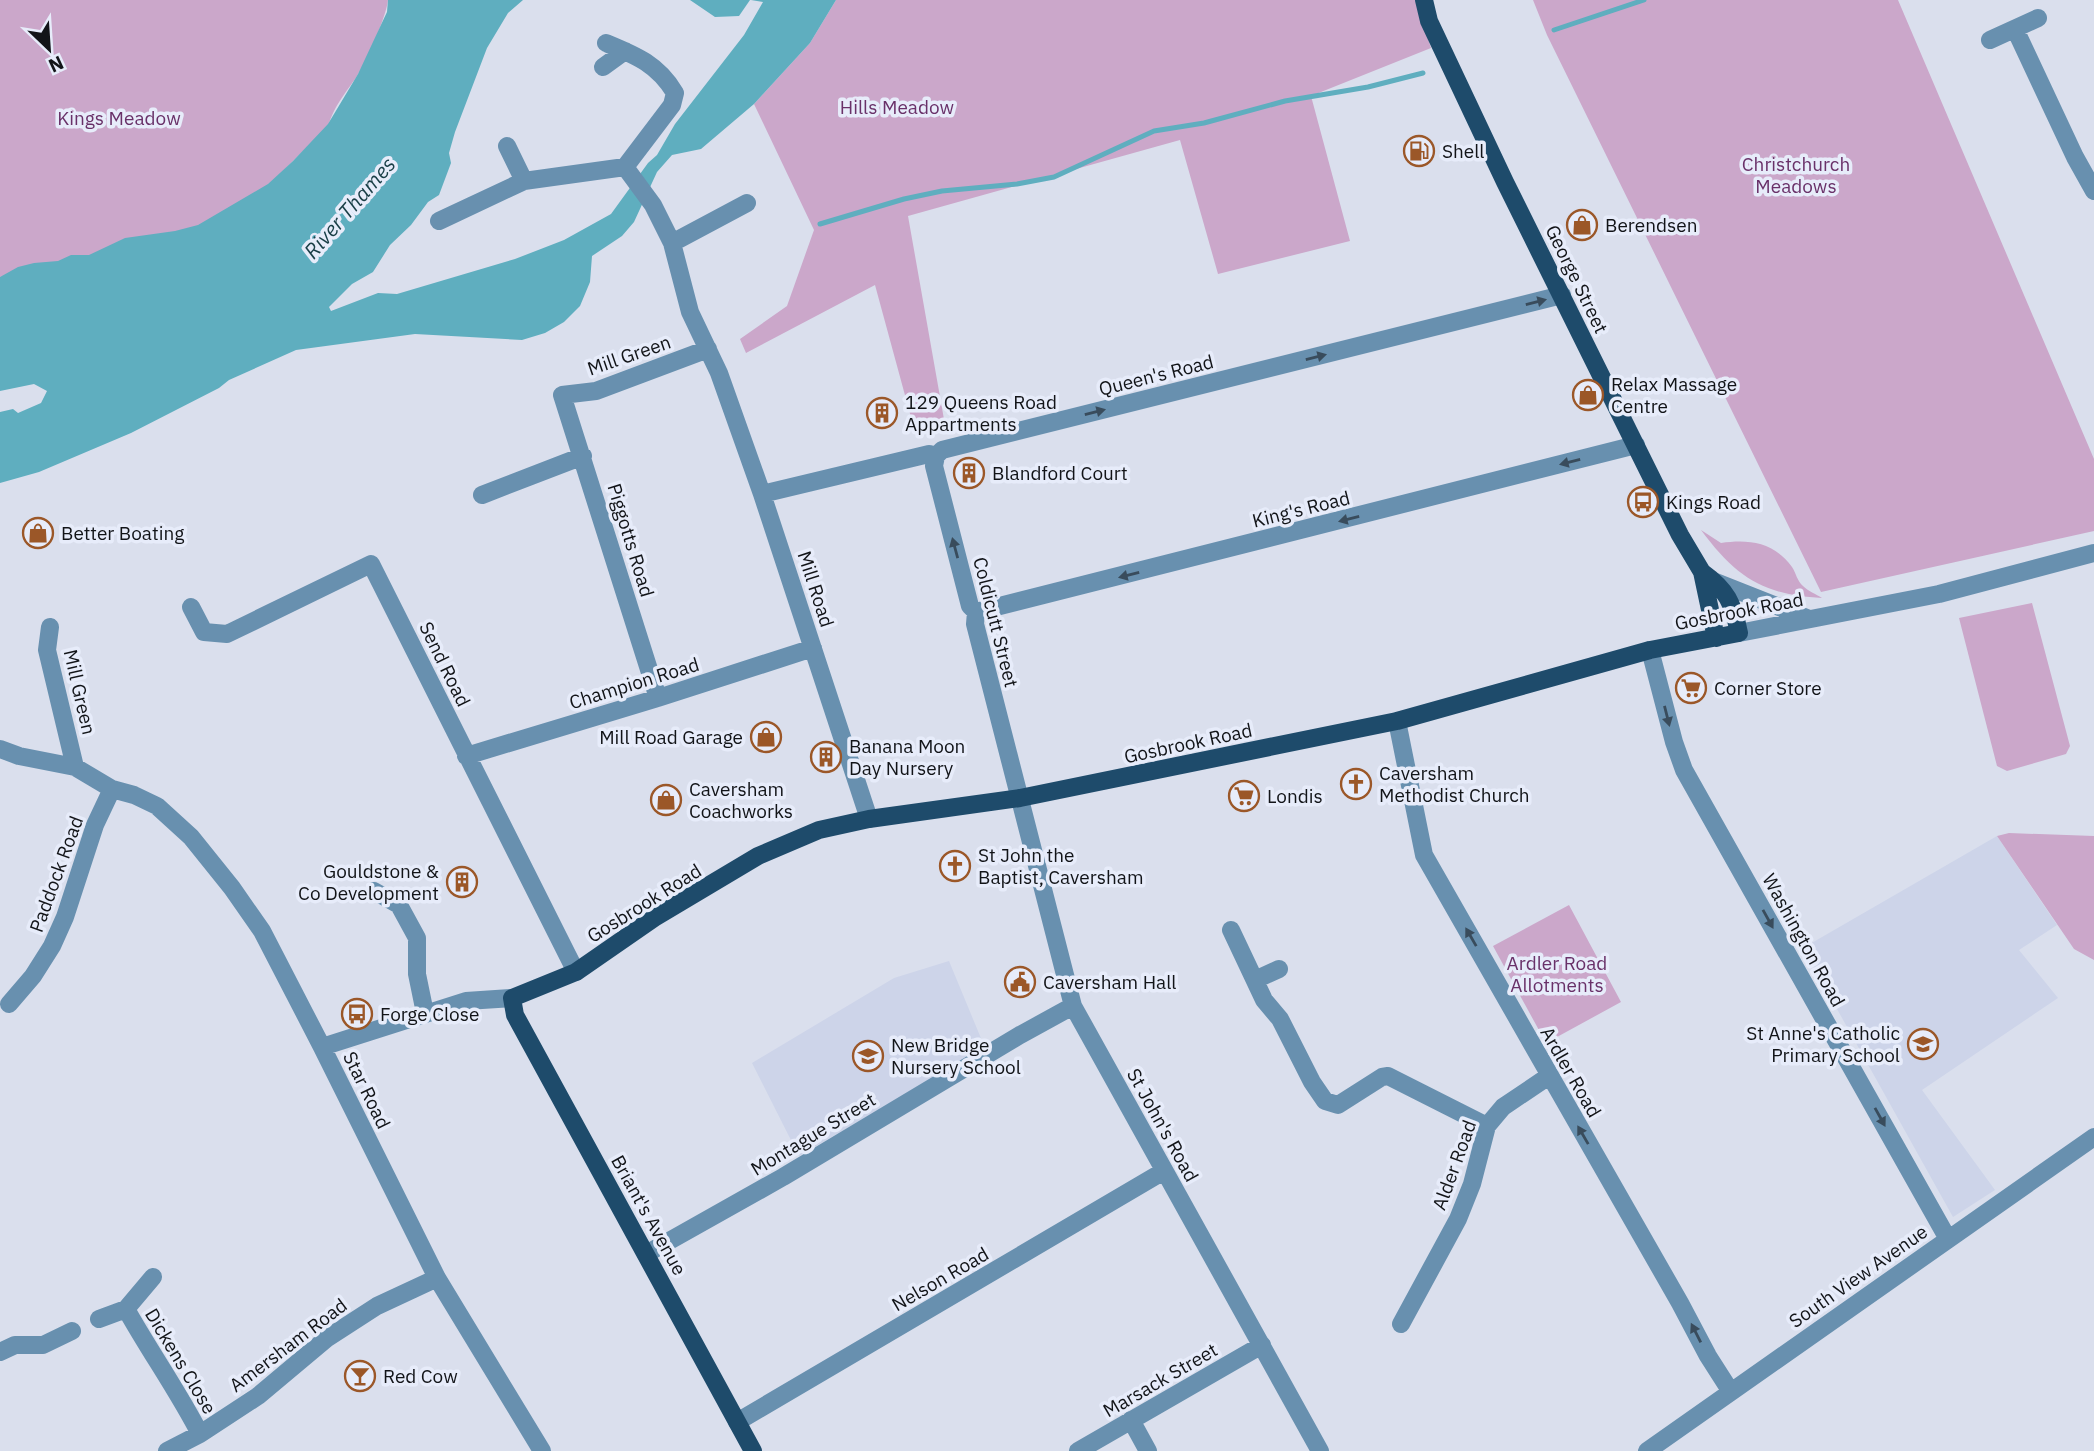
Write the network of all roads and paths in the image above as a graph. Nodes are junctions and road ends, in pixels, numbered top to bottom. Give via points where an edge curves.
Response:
1 (1424, 0) edge
2 (2038, 18) dead end
3 (2015, 29) junction
4 (1990, 40) dead end
5 (606, 43) dead end
6 (625, 51) junction
7 (603, 67) dead end
8 (507, 146) dead end
9 (628, 172) junction
10 (524, 181) junction
11 (2094, 191) edge
12 (747, 203) dead end
13 (439, 221) dead end
14 (672, 243) junction
15 (1562, 295) junction
16 (708, 349) junction
17 (562, 395) joint
18 (1636, 445) junction
19 (583, 456) junction
20 (936, 456) junction
21 (762, 494) junction
22 (482, 495) dead end
23 (2094, 552) edge
24 (1709, 577) junction
25 (191, 607) dead end
26 (976, 612) junction
27 (1809, 619) junction
28 (50, 627) dead end
29 (1739, 633) junction
30 (1716, 638) junction
31 (813, 648) junction
32 (1650, 650) junction
33 (658, 698) junction
34 (1397, 721) junction
35 (0, 749) edge
36 (466, 756) junction
37 (75, 767) junction
38 (112, 789) junction
39 (1020, 798) junction
40 (869, 819) junction
41 (374, 891) dead end
42 (1231, 930) dead end
43 (1279, 969) dead end
44 (576, 972) junction
45 (1255, 980) junction
46 (512, 998) junction
47 (9, 1004) dead end
48 (1073, 1006) junction
49 (425, 1013) junction
50 (322, 1047) junction
51 (1549, 1076) junction
52 (1487, 1126) junction
53 (2094, 1137) edge
54 (1164, 1171) junction
55 (1948, 1239) junction
56 (646, 1254) junction
57 (153, 1277) dead end
58 (437, 1279) junction
59 (127, 1309) junction
60 (99, 1319) dead end
61 (1401, 1324) dead end
62 (72, 1331) dead end
63 (1262, 1345) junction
64 (0, 1352) edge
65 (1731, 1392) junction
66 (1131, 1420) junction
67 (737, 1422) junction
68 (200, 1434) junction
69 (167, 1451) edge
70 (542, 1451) edge
71 (753, 1451) edge
72 (1078, 1451) edge
73 (1148, 1451) edge
74 (1320, 1451) edge
75 (1647, 1451) edge

1 - 15 main road, George Street via 1429,21
2 - 3 street
3 - 4 street
3 - 11 street
5 - 6 street
6 - 7 street
6 - 9 street via 645,60 675,93 672,105
8 - 10 street
9 - 10 street
9 - 14 street, Mill Road via 653,205
10 - 13 street
12 - 14 street
14 - 16 street, Mill Road via 690,312
15 - 18 main road, George Street
20 -> 15 street, Queen's Road via 942,450
16 - 17 street, Mill Green via 596,391
16 - 21 street, Mill Road
17 - 19 street, Piggotts Road
18 - 24 main road, George Street
18 -> 26 street, King's Road
19 - 22 street
19 - 33 street, Piggotts Road
20 - 21 street, Queen's Road
26 -> 20 street, Coldicutt Street via 970,606 934,466
21 - 31 street, Mill Road
23 - 27 street, Gosbrook Road via 1952,591
24 - 27 street
24 - 29 main road, George Street via 1730,599
24 - 30 main road, George Street
25 - 36 street, Send Road via 204,632 227,634 371,564
26 - 39 street, Coldicutt Street via 975,624
27 - 29 street, Gosbrook Road
28 - 37 street, Mill Green via 47,650
29 - 30 main road, Gosbrook Road
30 - 32 main road, Gosbrook Road
31 - 33 street, Champion Road
31 - 40 street, Mill Road
32 - 34 main road, Gosbrook Road
32 -> 55 street, Washington Road via 1684,770
33 - 36 street, Champion Road
34 - 39 main road, Gosbrook Road
51 -> 34 street, Ardler Road via 1424,855
35 - 37 street, Star Road
36 - 44 street, Send Road
37 - 38 street, Star Road
38 - 47 street, Paddock Road via 52,946
38 - 50 street, Star Road via 157,806 191,837 261,931
39 - 40 main road, Gosbrook Road
39 - 48 street, St John's Road
40 - 44 main road, Gosbrook Road via 819,830 758,856 654,918
41 - 49 street via 399,905 417,938 417,974
42 - 45 street
43 - 45 street
44 - 46 main road, Gosbrook Road
45 - 52 street via 1325,1101 1338,1105 1388,1076
46 - 49 street, Gosbrook Road via 466,1001
46 - 56 main road, Briant's Avenue via 516,1015
48 - 54 street, St John's Road
48 - 56 street, Montague Street
49 - 50 street, Gosbrook Road
50 - 58 street, Star Road
51 - 52 street, Alder Road via 1503,1107
65 -> 51 street, Ardler Road
52 - 61 street, Alder Road via 1458,1219
53 - 55 street, South View Avenue
54 - 63 street, St John's Road
54 - 67 street, Nelson Road
55 - 65 street, South View Avenue
56 - 67 main road, Briant's Avenue
57 - 59 street, Dickens Close
58 - 68 street, Amersham Road via 377,1306 326,1339 258,1396
58 - 70 street, Star Road
59 - 60 street, Dickens Close
59 - 68 street, Dickens Close
62 - 64 street via 43,1345 15,1345
63 - 66 street, Marsack Street
63 - 74 street, St John's Road
65 - 75 street, South View Avenue
66 - 72 street, Marsack Street
66 - 73 street
67 - 71 main road, Briant's Avenue
68 - 69 street, Amersham Road

